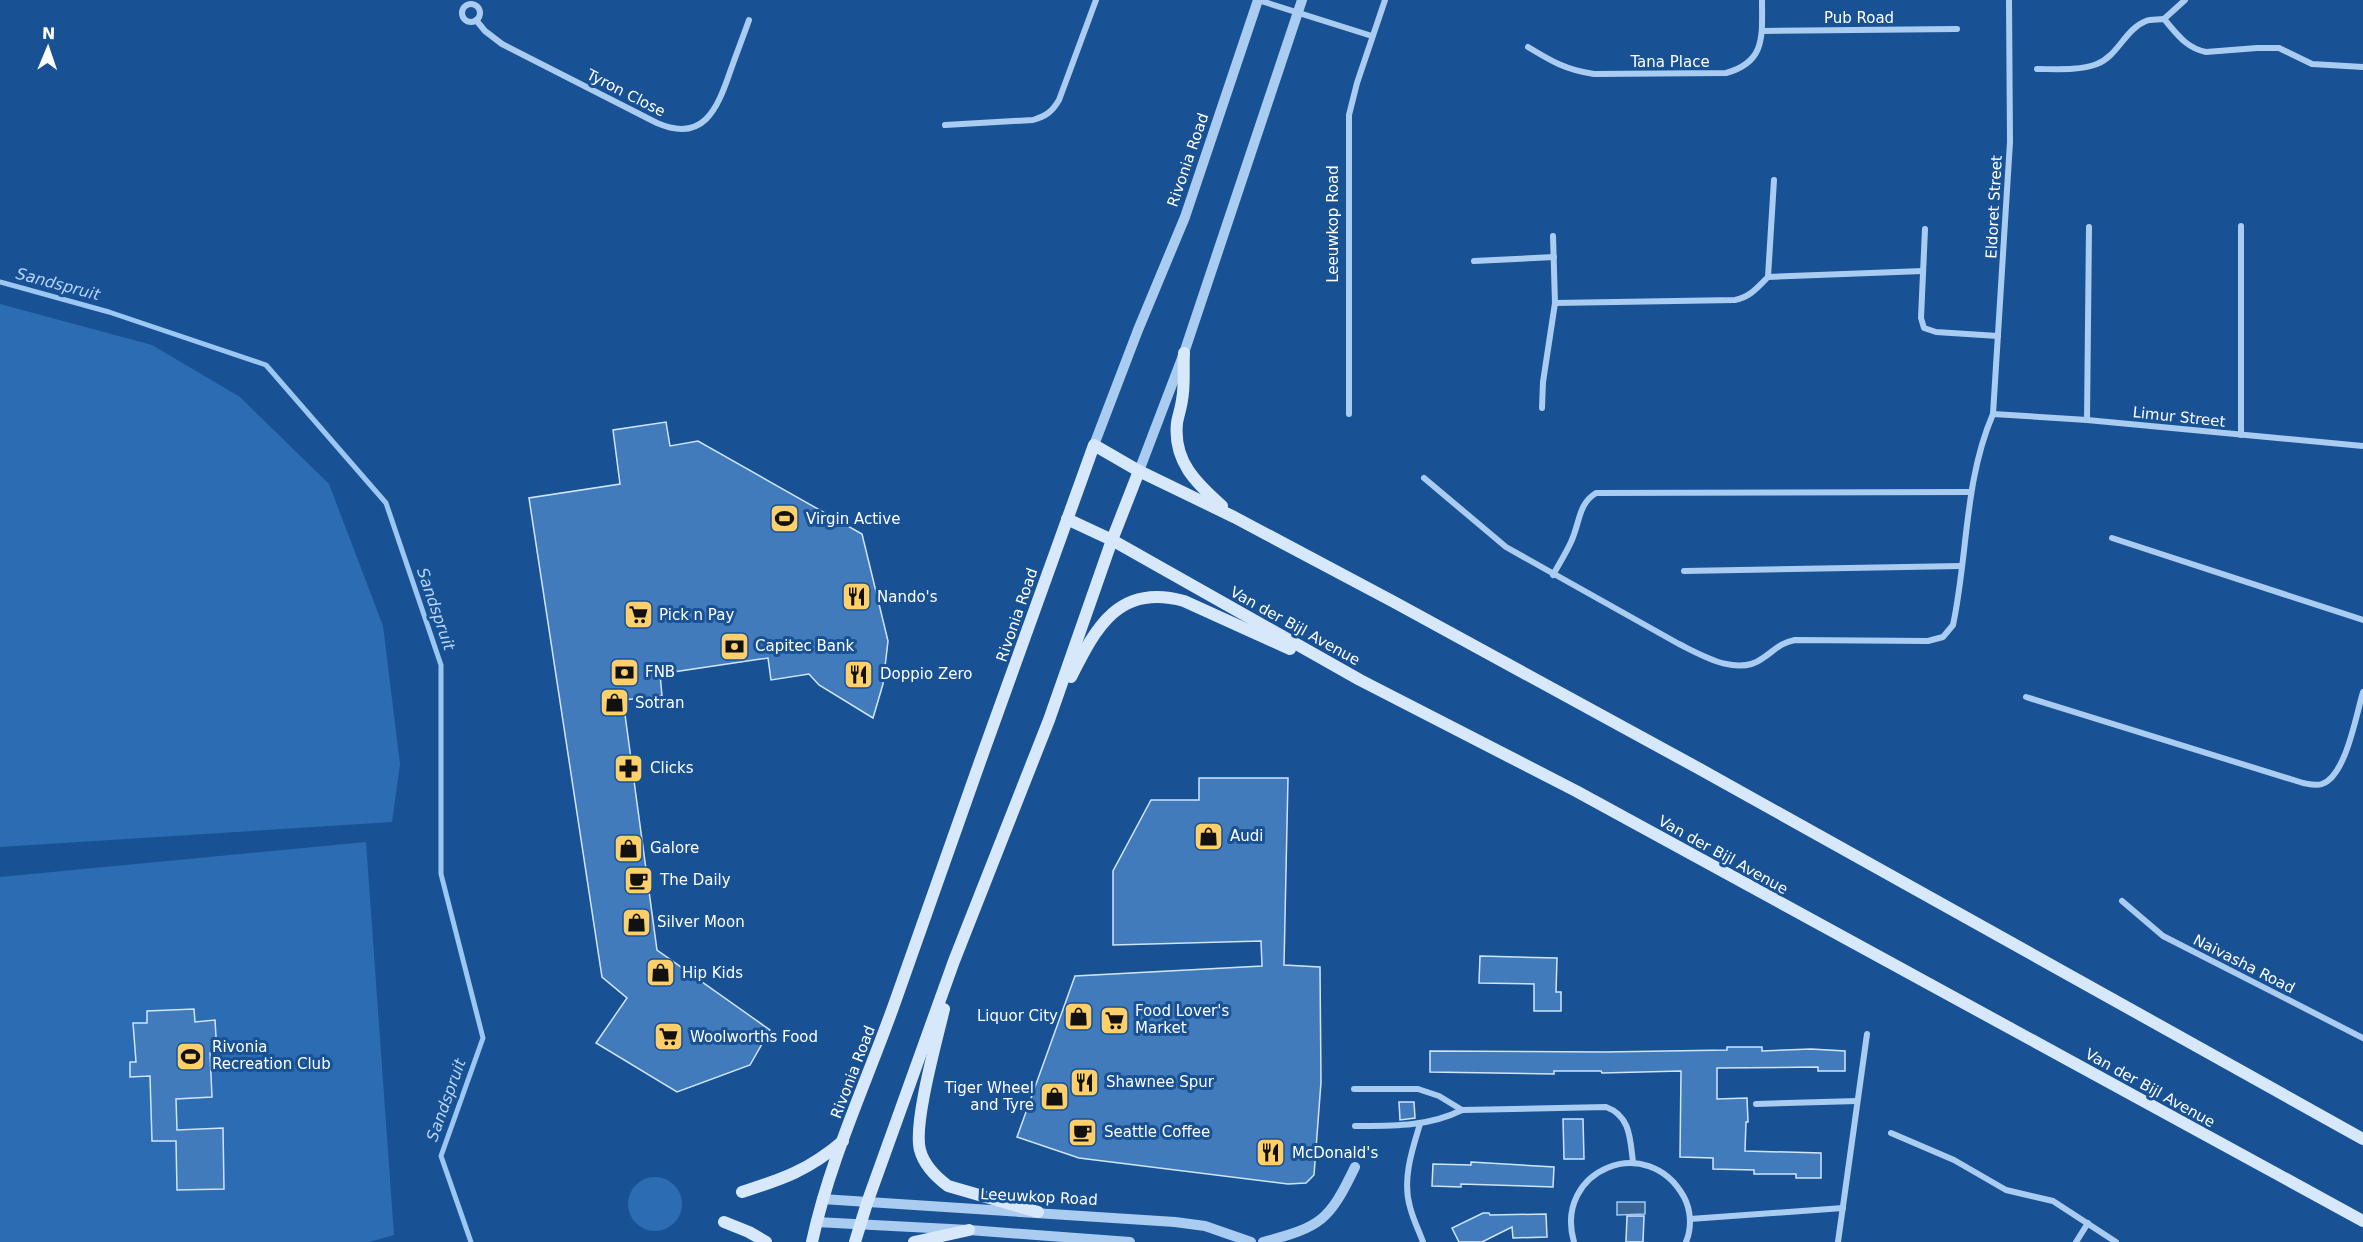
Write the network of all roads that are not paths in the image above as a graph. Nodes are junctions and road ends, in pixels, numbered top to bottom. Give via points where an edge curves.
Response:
1 (464, 0) edge
2 (1096, 0) edge
3 (1258, 0) edge
4 (1302, 0) edge
5 (1385, 0) edge
6 (1762, 0) edge
7 (2009, 0) edge
8 (2185, 0) edge
9 (475, 3) edge
10 (464, 8) junction
11 (1298, 13) junction
12 (476, 20) junction
13 (749, 20) dead end
14 (2164, 20) junction
15 (1957, 29) dead end
16 (1762, 31) junction
17 (1372, 36) junction
18 (1528, 48) dead end
19 (2363, 67) edge
20 (2037, 69) dead end
21 (945, 125) dead end
22 (1774, 180) dead end
23 (2241, 226) dead end
24 (2089, 227) dead end
25 (1925, 229) dead end
26 (1553, 236) dead end
27 (1554, 257) junction
28 (1474, 261) dead end
29 (1923, 271) junction
30 (1768, 277) junction
31 (1555, 303) junction
32 (1998, 336) junction
33 (1184, 353) junction
34 (1542, 408) dead end
35 (1349, 414) dead end
36 (1993, 414) junction
37 (2087, 420) junction
38 (2241, 435) junction
39 (1094, 445) junction
40 (2363, 446) edge
41 (1139, 471) junction
42 (1424, 478) dead end
43 (1971, 492) junction
44 (1234, 517) junction
45 (1067, 519) junction
46 (2112, 538) dead end
47 (1112, 540) junction
48 (1961, 566) junction
49 (1684, 571) dead end
50 (1553, 575) junction
51 (2363, 620) edge
52 (1360, 680) junction
53 (2363, 693) edge
54 (2026, 697) dead end
55 (1049, 720) junction
56 (2122, 901) dead end
57 (954, 961) junction
58 (1867, 1034) dead end
59 (2363, 1038) edge
60 (1353, 1089) dead end
61 (1857, 1101) junction
62 (1756, 1104) dead end
63 (1462, 1110) junction
64 (1420, 1124) junction
65 (1355, 1126) dead end
66 (1891, 1133) dead end
67 (2363, 1139) edge
68 (844, 1140) junction
69 (1633, 1162) junction
70 (1355, 1167) dead end
71 (742, 1192) dead end
72 (822, 1199) junction
73 (867, 1203) junction
74 (1843, 1208) junction
75 (1038, 1212) junction
76 (1690, 1219) junction
77 (2363, 1221) edge
78 (724, 1222) dead end
79 (816, 1222) junction
80 (861, 1223) junction
81 (2088, 1223) junction
82 (969, 1230) junction
83 (766, 1242) edge
84 (812, 1242) edge
85 (855, 1242) edge
86 (914, 1242) edge
87 (1130, 1242) edge
88 (1251, 1242) edge
89 (1263, 1242) edge
90 (1424, 1242) edge
91 (1574, 1242) edge
92 (1686, 1242) edge
93 (1838, 1242) edge
94 (2076, 1242) edge
95 (2116, 1242) edge

1 - 10 street
2 - 21 street via 1052,111 1033,120
3 - 11 street
3 - 39 street, Rivonia Road via 1185,217
4 - 11 street
5 - 17 street, Leeuwkop Road
6 - 16 street, Tana Place
7 - 32 street, Eldoret Street via 2010,142
8 - 14 street
9 - 10 street
9 - 12 street via 479,11
10 - 12 street via 465,21
11 - 17 street
11 - 33 street
12 - 13 street, Tyron Close via 493,37 516,51 657,123 678,129 694,128 717,107
14 - 19 street via 2184,42 2206,52 2279,48 2312,64
14 - 20 street via 2145,22 2115,53 2098,64
15 - 16 street, Pub Road
16 - 18 street, Tana Place via 1759,48 1750,63 1716,75 1594,74 1558,65
17 - 35 street, Leeuwkop Road via 1348,129
22 - 30 street
23 - 38 street
24 - 37 street
25 - 29 street
26 - 27 street
27 - 28 street
27 - 31 street
29 - 30 street
29 - 32 street via 1924,327 1936,332
30 - 31 street via 1744,298 1734,300
31 - 34 street
32 - 36 street, Eldoret Street
33 - 41 street
33 - 44 main road via 1183,399 1177,422 1182,460 1200,486
36 - 37 street, Limur Street
36 - 43 street, Eldoret Street via 1979,452
37 - 38 street, Limur Street
38 - 40 street, Limur Street
39 - 41 main road
39 - 45 main road, Rivonia Road
41 - 44 main road
41 - 47 main road
42 - 50 street, Eldoret Street via 1506,548
43 - 48 street, Eldoret Street
43 - 50 street via 1596,493 1583,504 1571,541
44 - 67 main road via 1698,768
45 - 47 main road, Van der Bijl Avenue
45 - 68 main road, Rivonia Road
46 - 51 street
47 - 52 main road, Van der Bijl Avenue
47 - 55 main road
48 - 49 street
48 - 50 street, Eldoret Street via 1953,625 1943,637 1928,641 1795,640 1783,642 1751,664 1738,665 1705,657
52 - 55 main road via 1184,601 1154,596 1124,604 1099,626
52 - 77 main road, Van der Bijl Avenue via 1576,791
53 - 54 street via 2340,766 2332,778 2313,785
55 - 57 main road
56 - 59 street, Naivasha Road via 2163,936
57 - 73 main road
57 - 75 main road via 920,1121 920,1150 938,1179 948,1186
58 - 61 street
60 - 63 street via 1418,1089
61 - 62 street
61 - 74 street
63 - 64 street
63 - 69 street via 1606,1107 1627,1125
64 - 65 street
64 - 90 street via 1410,1159 1407,1194
66 - 81 street via 1954,1160 2006,1190 2053,1201
68 - 71 main road via 803,1171
68 - 72 main road, Rivonia Road
69 - 76 street via 1666,1174 1679,1187
69 - 91 street via 1597,1173 1583,1186 1570,1221
70 - 89 street via 1330,1212 1296,1233
72 - 73 street, Leeuwkop Road
72 - 79 main road, Rivonia Road
73 - 75 street, Leeuwkop Road
73 - 80 main road
74 - 76 street
74 - 93 street
75 - 88 street, Leeuwkop Road via 1205,1226
76 - 92 street
78 - 83 main road
79 - 80 street
79 - 84 main road, Rivonia Road
80 - 82 street
80 - 85 main road
81 - 94 street
81 - 95 street
82 - 86 main road
82 - 87 street

